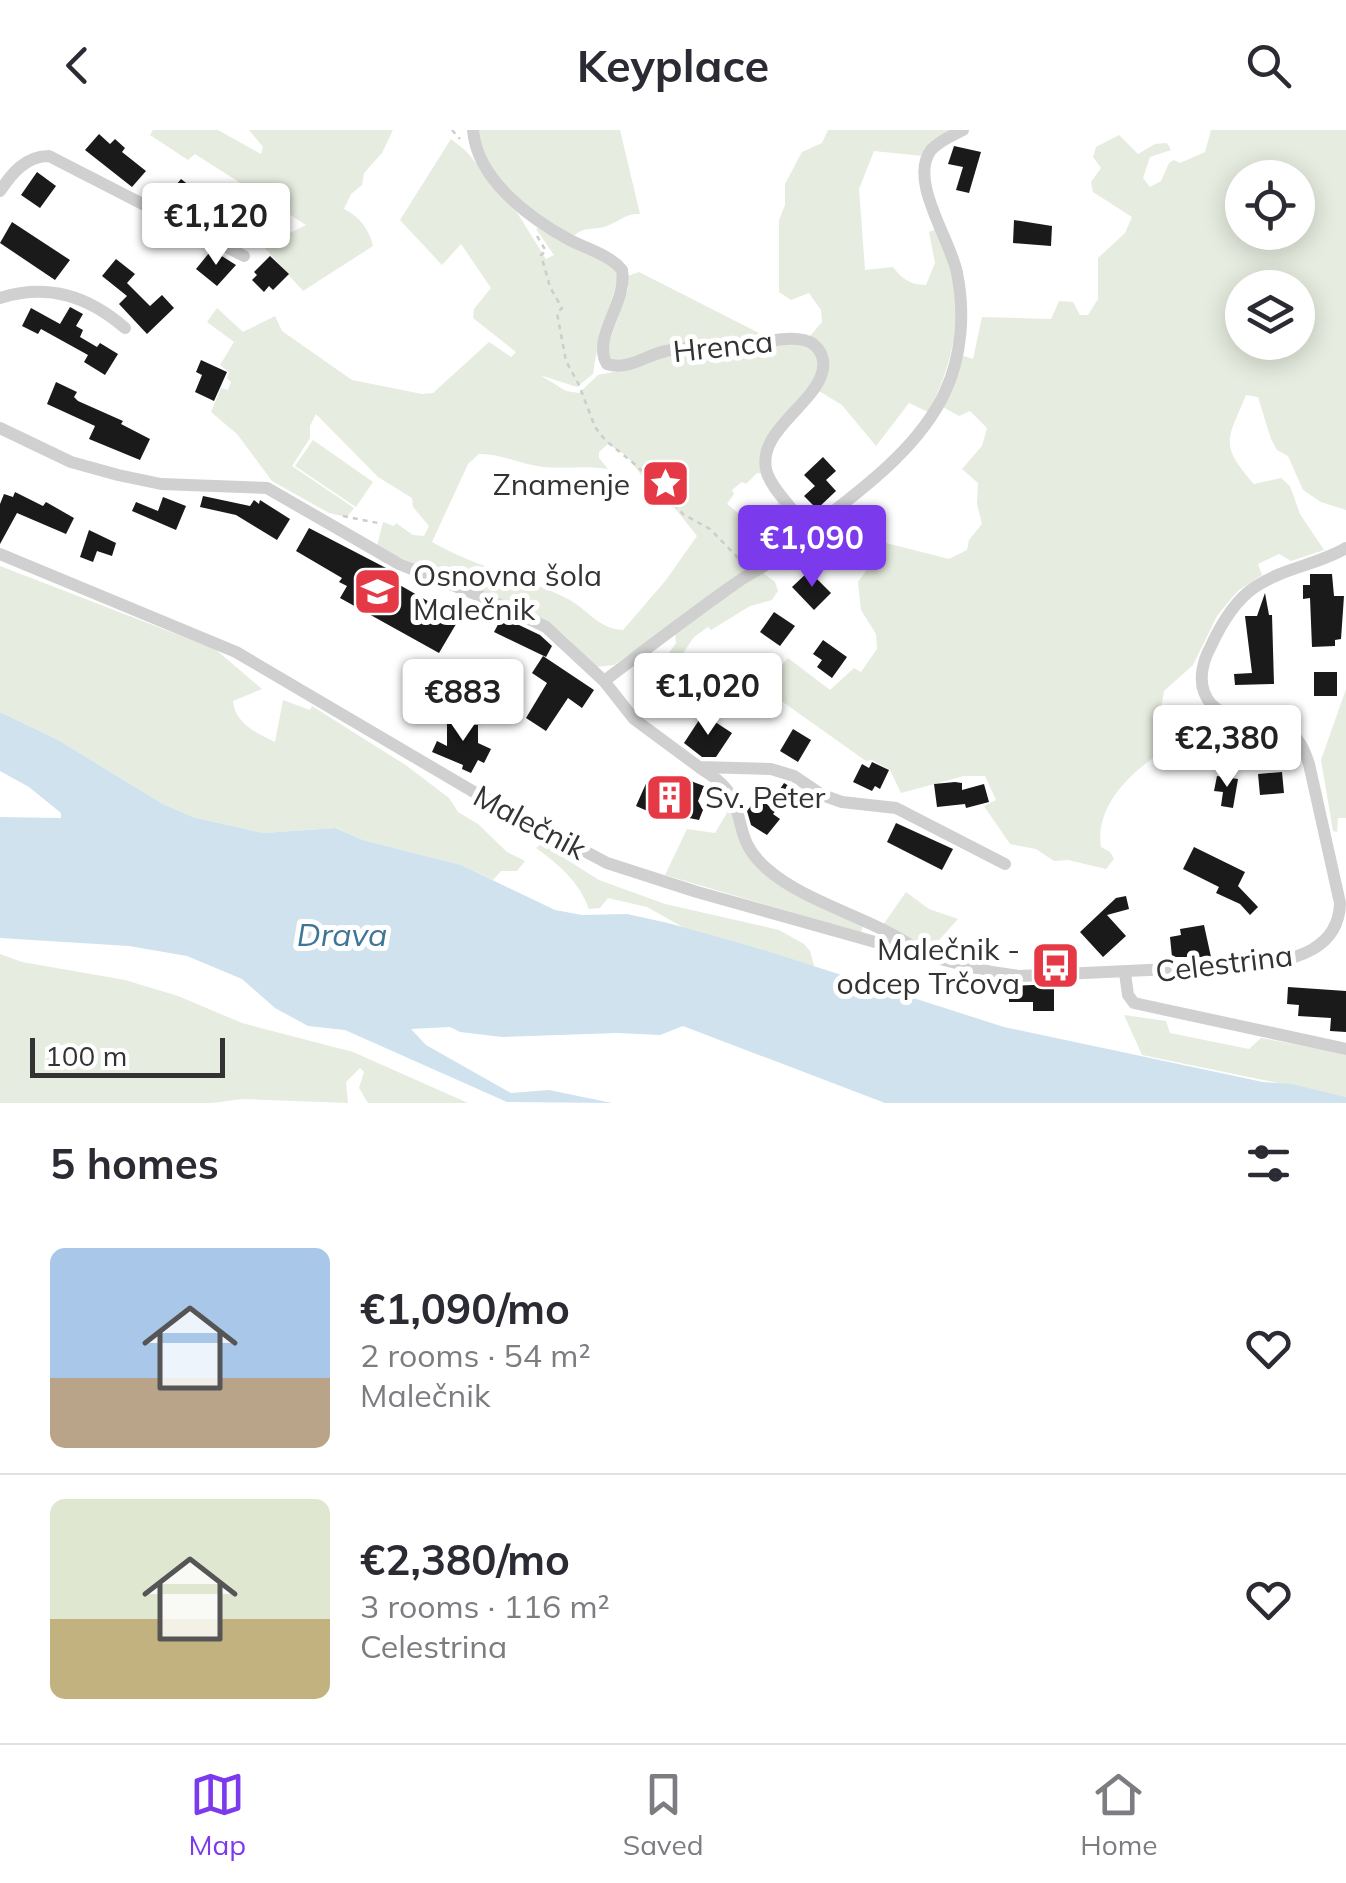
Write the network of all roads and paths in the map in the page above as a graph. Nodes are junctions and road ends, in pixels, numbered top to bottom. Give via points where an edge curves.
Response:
1 (473, 130) edge
2 (964, 130) edge
3 (0, 192) edge
4 (546, 251) dead end
5 (244, 256) dead end
6 (0, 298) edge
7 (125, 328) dead end
8 (0, 428) edge
9 (330, 523) junction
10 (378, 523) dead end
11 (805, 530) junction
12 (1346, 548) edge
13 (0, 554) edge
14 (752, 572) junction
15 (604, 681) junction
16 (699, 767) junction
17 (1005, 864) dead end
18 (922, 954) junction
19 (1125, 973) junction
20 (1346, 1048) edge

1 - 11 street, Hrenca via 480,159 530,217 622,270 623,292 602,346 607,364 794,339 821,352 823,370 814,390 764,460 771,483
2 - 11 street via 932,150 925,170 926,192 958,275 960,341 946,390 910,443
3 - 5 street via 34,156 49,156
4 - 14 path via 541,255 562,308 557,313 566,360 596,427
6 - 7 street via 54,291 90,302
8 - 9 street, Malečnik via 70,462 118,475 161,484 267,488
9 - 10 path via 340,515
9 - 15 street, Malečnik via 400,564 546,627
11 - 14 street
12 - 19 street, Celestrina via 1252,589 1215,637 1202,674 1205,695 1218,710 1282,726 1302,746 1336,879 1336,926 1320,945 1292,959
13 - 18 street, Malečnik via 236,652 608,863
14 - 15 street
15 - 16 street, Malečnik via 634,719
16 - 17 street via 771,770 842,802 896,808
16 - 18 street, Malečnik via 728,792 740,834 764,866
18 - 19 street, Malečnik via 1005,975
19 - 20 street, Celestrina via 1134,1003

